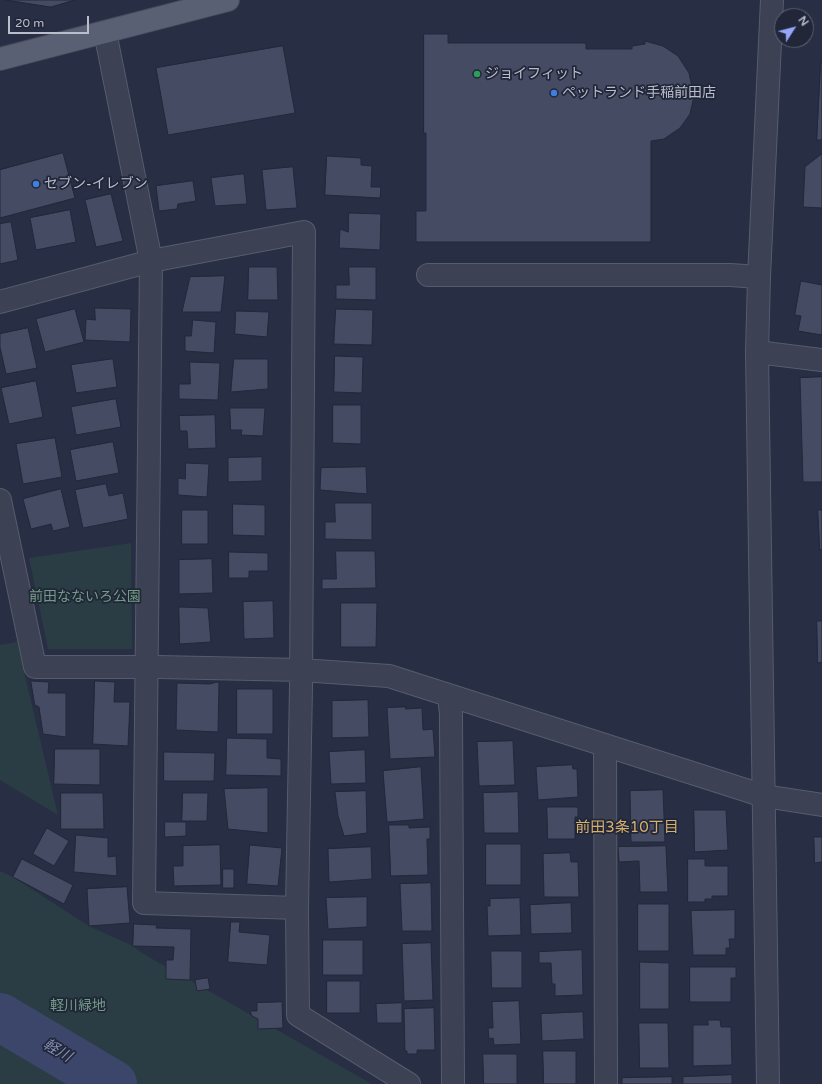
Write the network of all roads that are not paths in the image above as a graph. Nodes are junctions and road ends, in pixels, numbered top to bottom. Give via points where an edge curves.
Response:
1 (228, 0) edge
2 (772, 0) edge
3 (105, 32) junction
4 (0, 59) edge
5 (151, 261) junction
6 (428, 275) dead end
7 (759, 277) junction
8 (0, 302) edge
9 (757, 352) junction
10 (822, 360) edge
11 (0, 500) edge
12 (146, 667) junction
13 (301, 670) junction
14 (449, 696) junction
15 (605, 745) junction
16 (764, 796) junction
17 (822, 805) edge
18 (297, 908) junction
19 (409, 1084) edge
20 (453, 1084) edge
21 (606, 1084) edge
22 (768, 1084) edge

1 - 3 main road
2 - 7 street
3 - 4 main road
3 - 5 street
5 - 8 street
5 - 12 street
5 - 13 street via 304,232
6 - 7 street
7 - 9 street
9 - 10 street
9 - 16 street
11 - 12 street via 35,667
12 - 13 street
12 - 18 street via 144,903
13 - 14 street via 389,676
13 - 18 street
14 - 15 street
14 - 20 street
15 - 16 street
15 - 21 street
16 - 17 street
16 - 22 street
18 - 19 street via 298,1015

